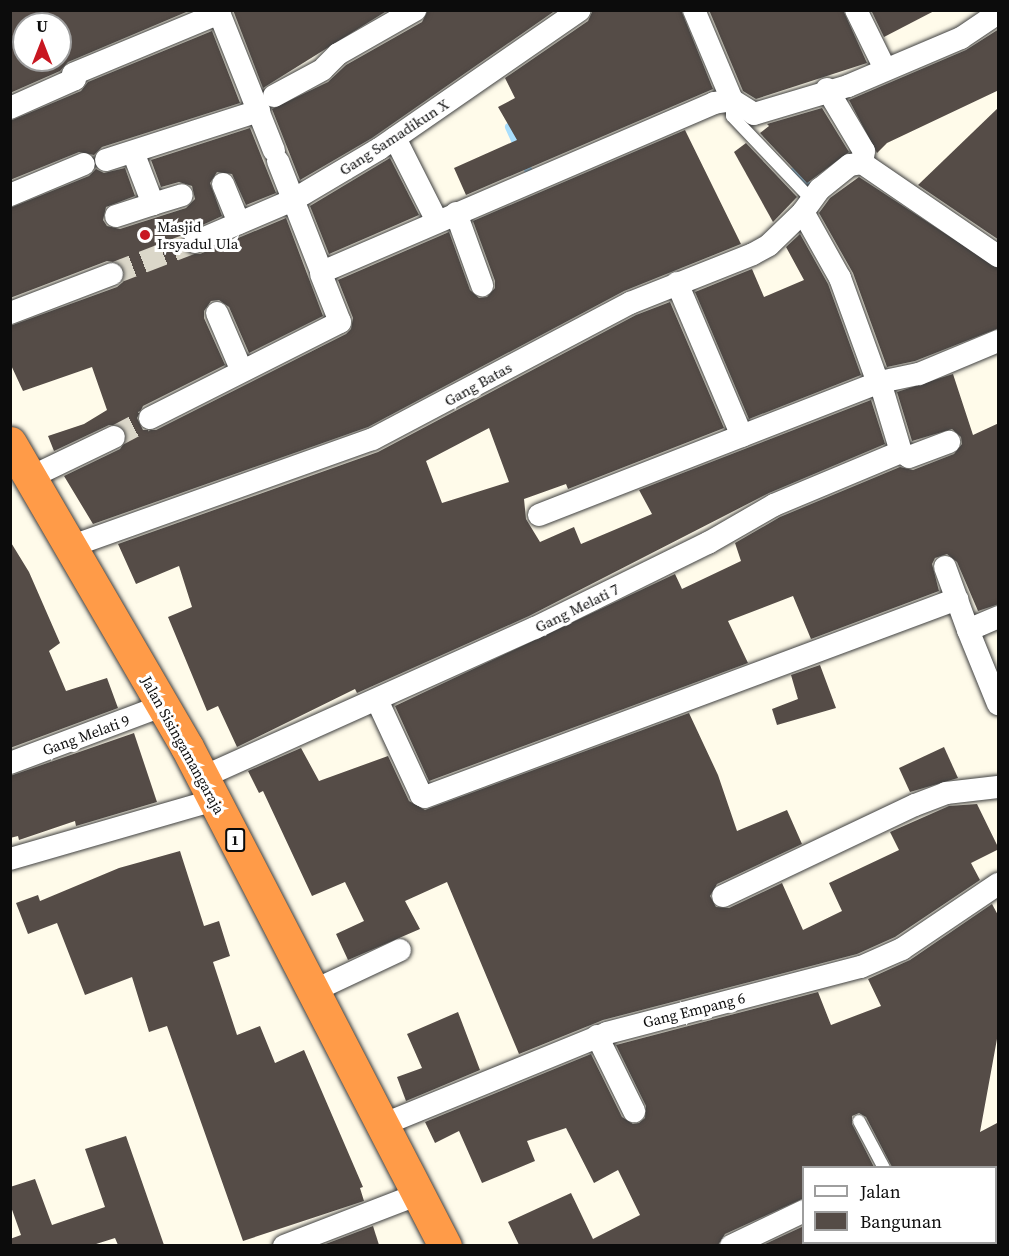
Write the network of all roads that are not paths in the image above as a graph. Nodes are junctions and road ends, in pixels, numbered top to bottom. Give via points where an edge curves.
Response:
1 (415, 10) edge
2 (580, 10) edge
3 (694, 10) edge
4 (856, 10) edge
5 (213, 13) edge
6 (999, 14) edge
7 (885, 69) junction
8 (827, 89) junction
9 (262, 103) junction
10 (10, 108) edge
11 (738, 112) junction
12 (395, 138) junction
13 (133, 152) junction
14 (856, 164) junction
15 (223, 184) dead end
16 (10, 195) edge
17 (182, 195) dead end
18 (293, 200) junction
19 (153, 204) junction
20 (807, 206) junction
21 (116, 216) dead end
22 (447, 217) junction
23 (239, 223) junction
24 (195, 242) tunnel mouth
25 (999, 256) edge
26 (321, 271) junction
27 (112, 274) tunnel mouth
28 (677, 283) junction
29 (482, 285) dead end
30 (10, 313) edge
31 (217, 313) dead end
32 (999, 341) edge
33 (241, 369) junction
34 (879, 382) junction
35 (150, 418) tunnel mouth
36 (742, 436) junction
37 (114, 437) tunnel mouth
38 (10, 442) edge
39 (949, 442) dead end
40 (901, 453) junction
41 (31, 477) junction
42 (539, 515) dead end
43 (72, 546) junction
44 (945, 567) dead end
45 (957, 599) junction
46 (999, 617) edge
47 (968, 630) junction
48 (377, 700) junction
49 (998, 703) edge
50 (162, 706) junction
51 (10, 763) edge
52 (999, 787) edge
53 (208, 788) junction
54 (10, 859) edge
55 (999, 884) edge
56 (723, 896) dead end
57 (400, 950) dead end
58 (313, 991) junction
59 (597, 1036) junction
60 (634, 1111) dead end
61 (859, 1121) dead end
62 (382, 1125) junction
63 (883, 1166) edge
64 (419, 1194) junction
65 (802, 1212) edge
66 (284, 1245) edge
67 (445, 1245) edge
68 (731, 1245) edge

1 - 9 street
2 - 12 street, Gang Samadikun X
3 - 11 street
4 - 7 street
5 - 9 street via 220,15
5 - 10 street via 73,74 75,79
6 - 7 street via 961,38
7 - 8 street via 848,86
8 - 11 street via 754,114
8 - 14 street via 864,152
9 - 13 street
9 - 18 street
11 - 20 lane
11 - 22 street via 668,122
12 - 18 street, Gang Samadikun X
12 - 22 street
13 - 16 street via 95,162
13 - 19 street
14 - 20 street, Gang Batas
14 - 25 street
15 - 23 street
17 - 19 street
18 - 23 street, Gang Samadikun X
18 - 26 street
19 - 21 street
20 - 28 street, Gang Batas via 753,254
20 - 34 street via 840,278
22 - 26 street
22 - 29 street
23 - 24 street, Gang Samadikun X
26 - 33 street via 340,322
27 - 30 street
28 - 36 street
28 - 43 street, Gang Batas via 610,313 373,439
31 - 33 street
32 - 34 street via 919,374
33 - 35 street
34 - 36 street
34 - 40 street
36 - 42 street
37 - 41 street
38 - 41 highway, Jalan Sisingamangaraja / 1
39 - 40 street, Gang Melati 7 via 909,457
40 - 48 street, Gang Melati 7 via 774,505 708,543 536,628
41 - 43 highway, Jalan Sisingamangaraja / 1
43 - 50 highway, Jalan Sisingamangaraja / 1
44 - 45 street
45 - 47 street
45 - 48 street via 425,797
46 - 47 street
47 - 49 street
48 - 53 street, Gang Melati 7
50 - 51 street, Gang Melati 9
50 - 53 highway, Jalan Sisingamangaraja / 1
52 - 56 street via 946,793 915,805
53 - 54 street, Gang Melati 7
53 - 58 highway, Jalan Sisingamangaraja / 1
55 - 59 street, Gang Empang 6 via 902,949 853,970
57 - 58 street
58 - 62 highway, Jalan Sisingamangaraja / 1
59 - 60 street
59 - 62 street, Gang Empang 6
61 - 63 lane
62 - 64 highway, Jalan Sisingamangaraja / 1
64 - 66 street
64 - 67 highway, Jalan Sisingamangaraja / 1
65 - 68 street

